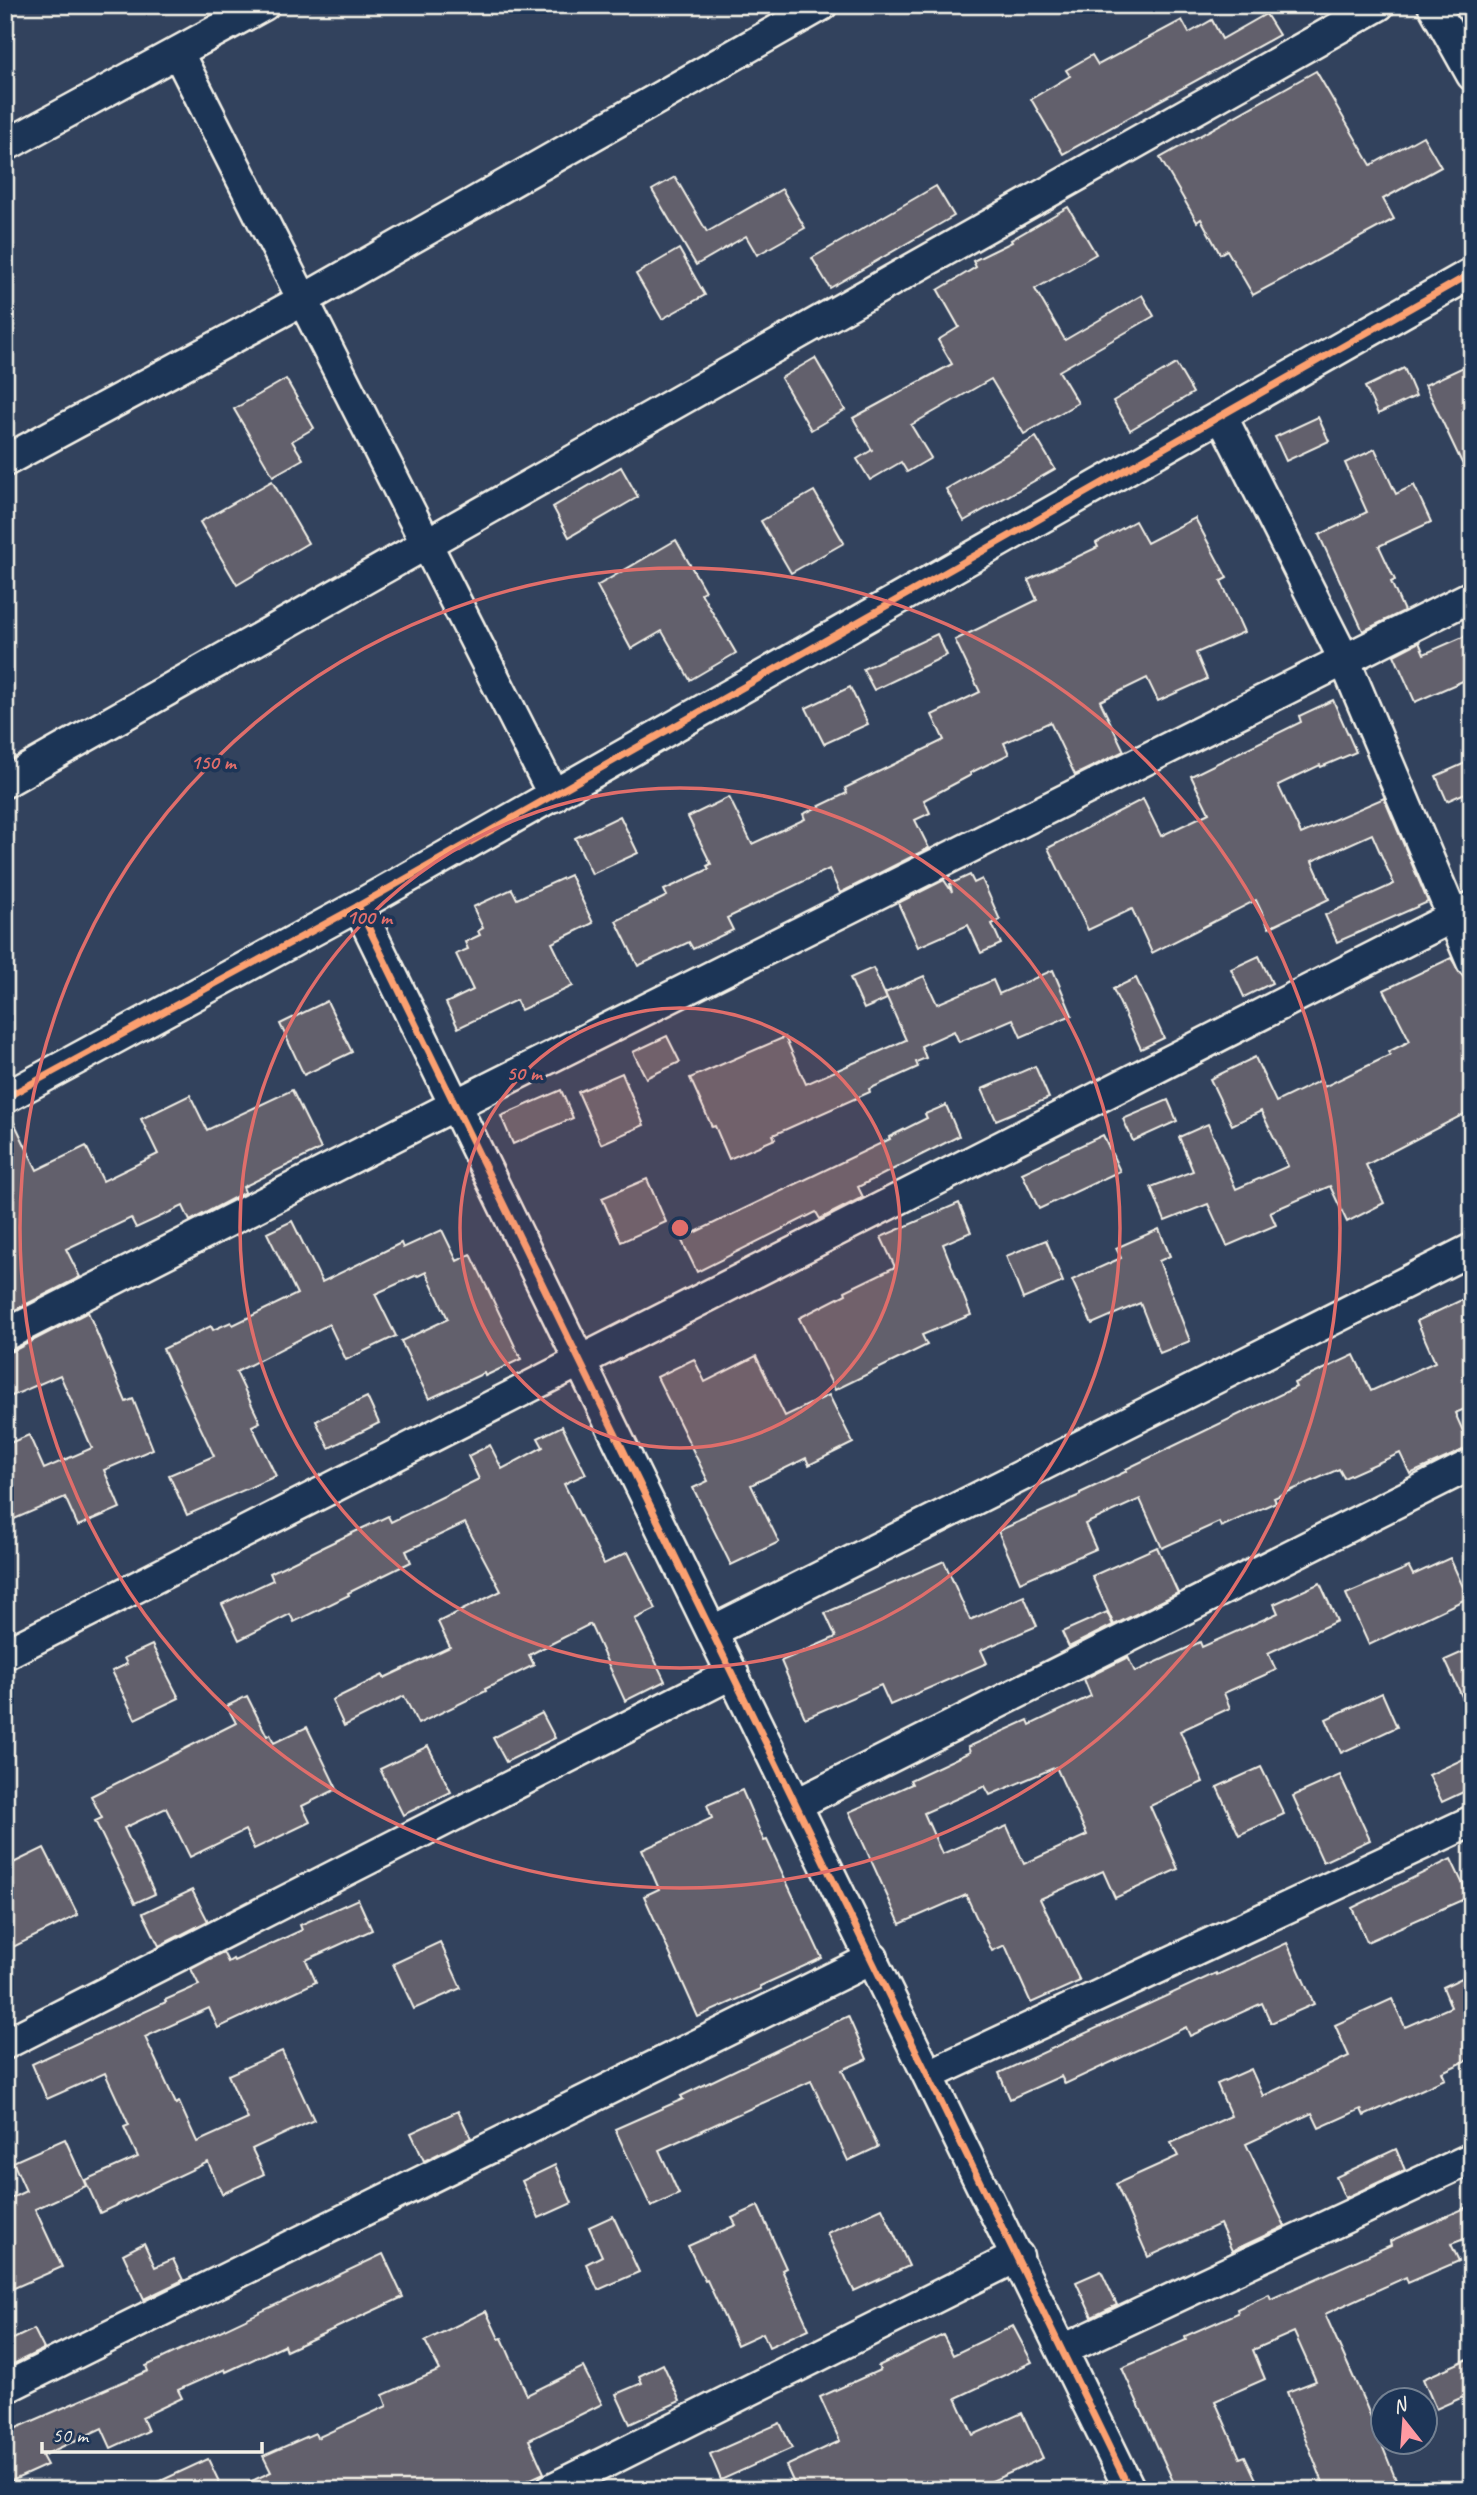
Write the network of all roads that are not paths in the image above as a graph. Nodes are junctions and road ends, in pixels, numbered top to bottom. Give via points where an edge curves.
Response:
1 (264, 5) edge
2 (822, 5) edge
3 (1378, 5) edge
4 (1433, 5) edge
5 (178, 53) junction
6 (1472, 75) edge
7 (5, 146) edge
8 (1472, 274) edge
9 (303, 300) junction
10 (1222, 417) junction
11 (5, 461) edge
12 (426, 544) junction
13 (1472, 596) edge
14 (1344, 659) junction
15 (5, 782) edge
16 (554, 796) junction
17 (359, 906) junction
18 (1462, 912) edge
19 (1472, 962) edge
20 (5, 1098) edge
21 (455, 1105) junction
22 (1472, 1249) edge
23 (5, 1335) edge
24 (581, 1362) junction
25 (1472, 1464) edge
26 (713, 1631) junction
27 (5, 1654) edge
28 (733, 1673) junction
29 (797, 1804) junction
30 (1472, 1821) edge
31 (873, 1958) junction
32 (5, 2043) edge
33 (929, 2075) junction
34 (1472, 2158) edge
35 (1018, 2256) junction
36 (1063, 2350) junction
37 (5, 2388) edge
38 (550, 2490) edge
39 (1130, 2490) edge

1 - 5 street
2 - 9 street
3 - 12 street
4 - 6 street
5 - 7 street
5 - 9 street
8 - 10 street
9 - 11 street
9 - 12 street
10 - 14 street
10 - 16 street
12 - 15 street
12 - 16 street
13 - 14 street
14 - 18 street
14 - 21 street
16 - 17 street
17 - 20 street
17 - 21 street
18 - 19 street
18 - 24 street
21 - 23 street
21 - 24 street
22 - 26 street
24 - 26 street
24 - 27 street
25 - 29 street
26 - 28 street
28 - 29 street
28 - 32 street
29 - 31 street
30 - 33 street
31 - 33 street
31 - 37 street
33 - 35 street
34 - 36 street
35 - 36 street
35 - 38 street
36 - 39 street

